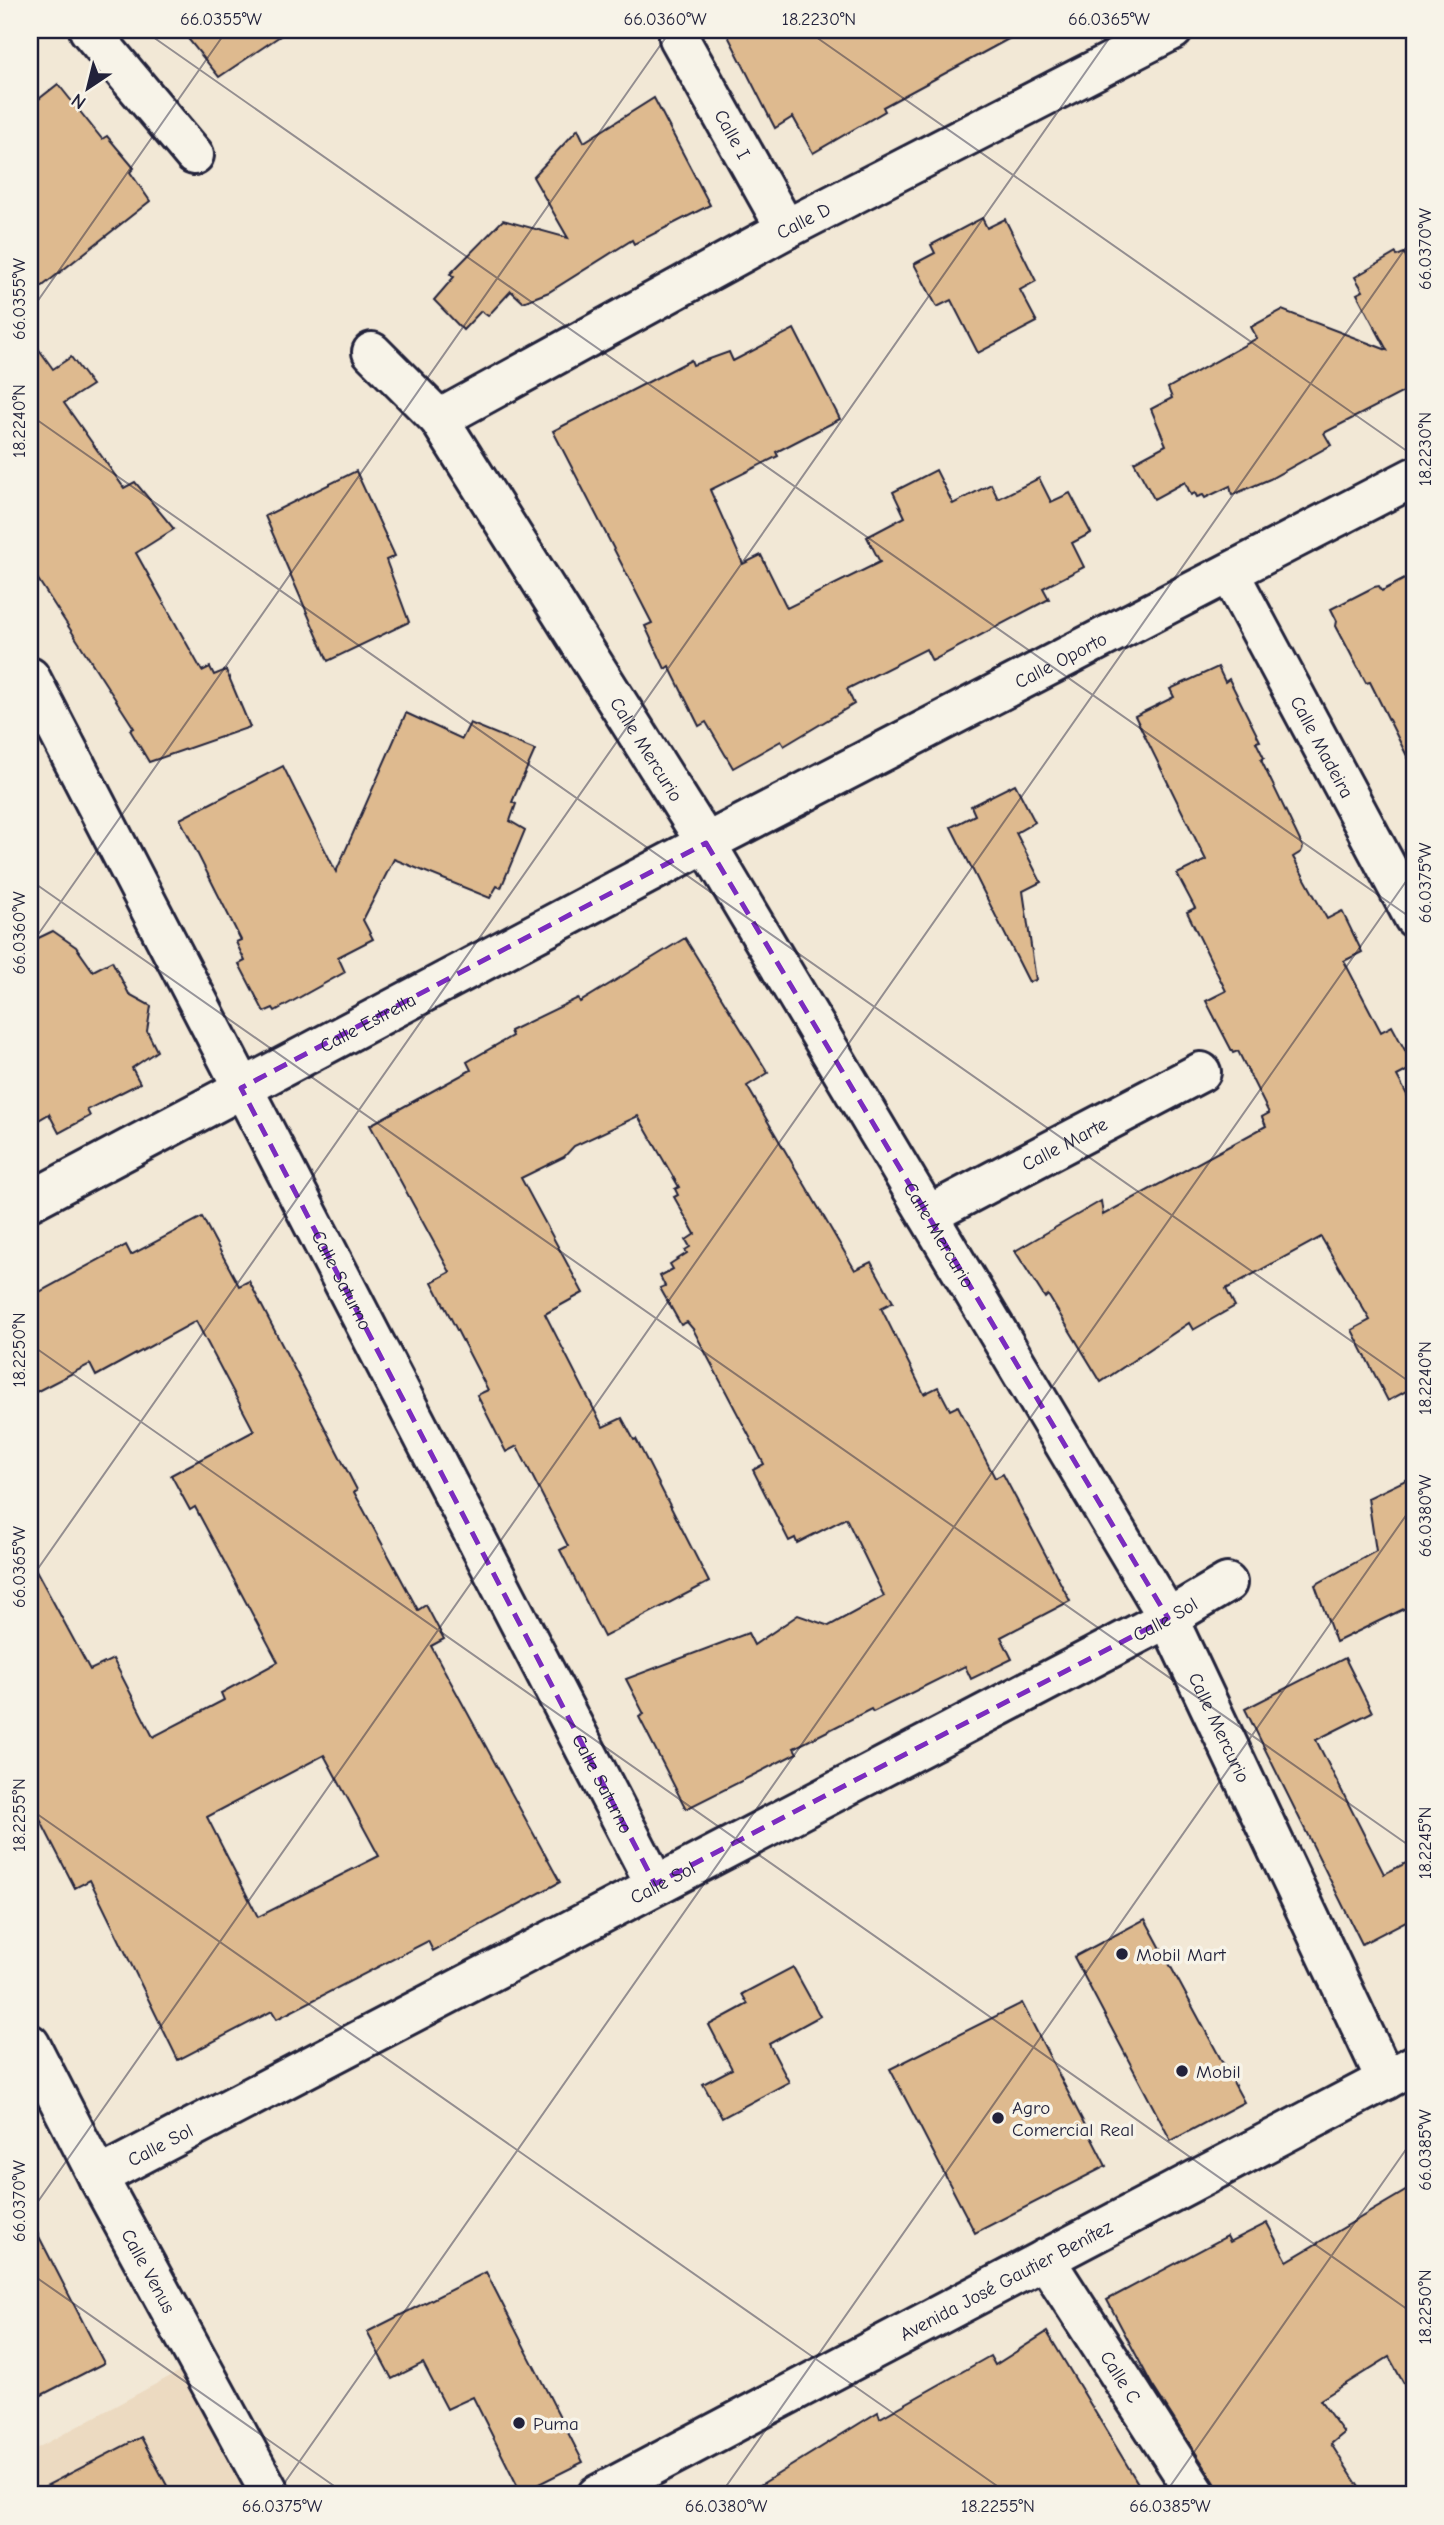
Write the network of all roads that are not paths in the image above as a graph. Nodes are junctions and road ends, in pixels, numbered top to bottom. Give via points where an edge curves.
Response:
1 (89, 30) edge
2 (1173, 30) edge
3 (679, 38) dead end
4 (194, 155) dead end
5 (786, 229) junction
6 (372, 352) dead end
7 (439, 419) junction
8 (1414, 477) edge
9 (1230, 575) junction
10 (30, 677) edge
11 (706, 843) junction
12 (1414, 918) edge
13 (1201, 1072) dead end
14 (241, 1088) junction
15 (30, 1201) edge
16 (928, 1215) junction
17 (1227, 1583) dead end
18 (1168, 1618) junction
19 (655, 1884) junction
20 (30, 2044) edge
21 (1400, 2073) edge
22 (98, 2177) junction
23 (1045, 2259) junction
24 (271, 2495) edge
25 (597, 2495) edge
26 (1197, 2495) edge

1 - 4 street
2 - 5 street, Calle D
3 - 5 street, Calle I
5 - 7 street, Calle D
6 - 7 street, Calle Mercurio
7 - 11 street, Calle Mercurio
8 - 9 street, Calle Oporto
9 - 11 street, Calle Oporto
9 - 12 street, Calle Madeira
10 - 14 street, Calle Saturno
11 - 14 street, Calle Estrella
11 - 16 street, Calle Mercurio
13 - 16 street, Calle Marte
14 - 15 street, Calle Estrella
14 - 19 street, Calle Saturno
16 - 18 street, Calle Mercurio
17 - 18 street, Calle Sol
18 - 19 street, Calle Sol
18 - 21 street, Calle Mercurio
19 - 22 street, Calle Sol
20 - 22 street, Calle Venus
21 - 23 street, Avenida José Gautier Benítez
22 - 24 street, Calle Venus
23 - 25 street, Avenida José Gautier Benítez
23 - 26 street, Calle C

